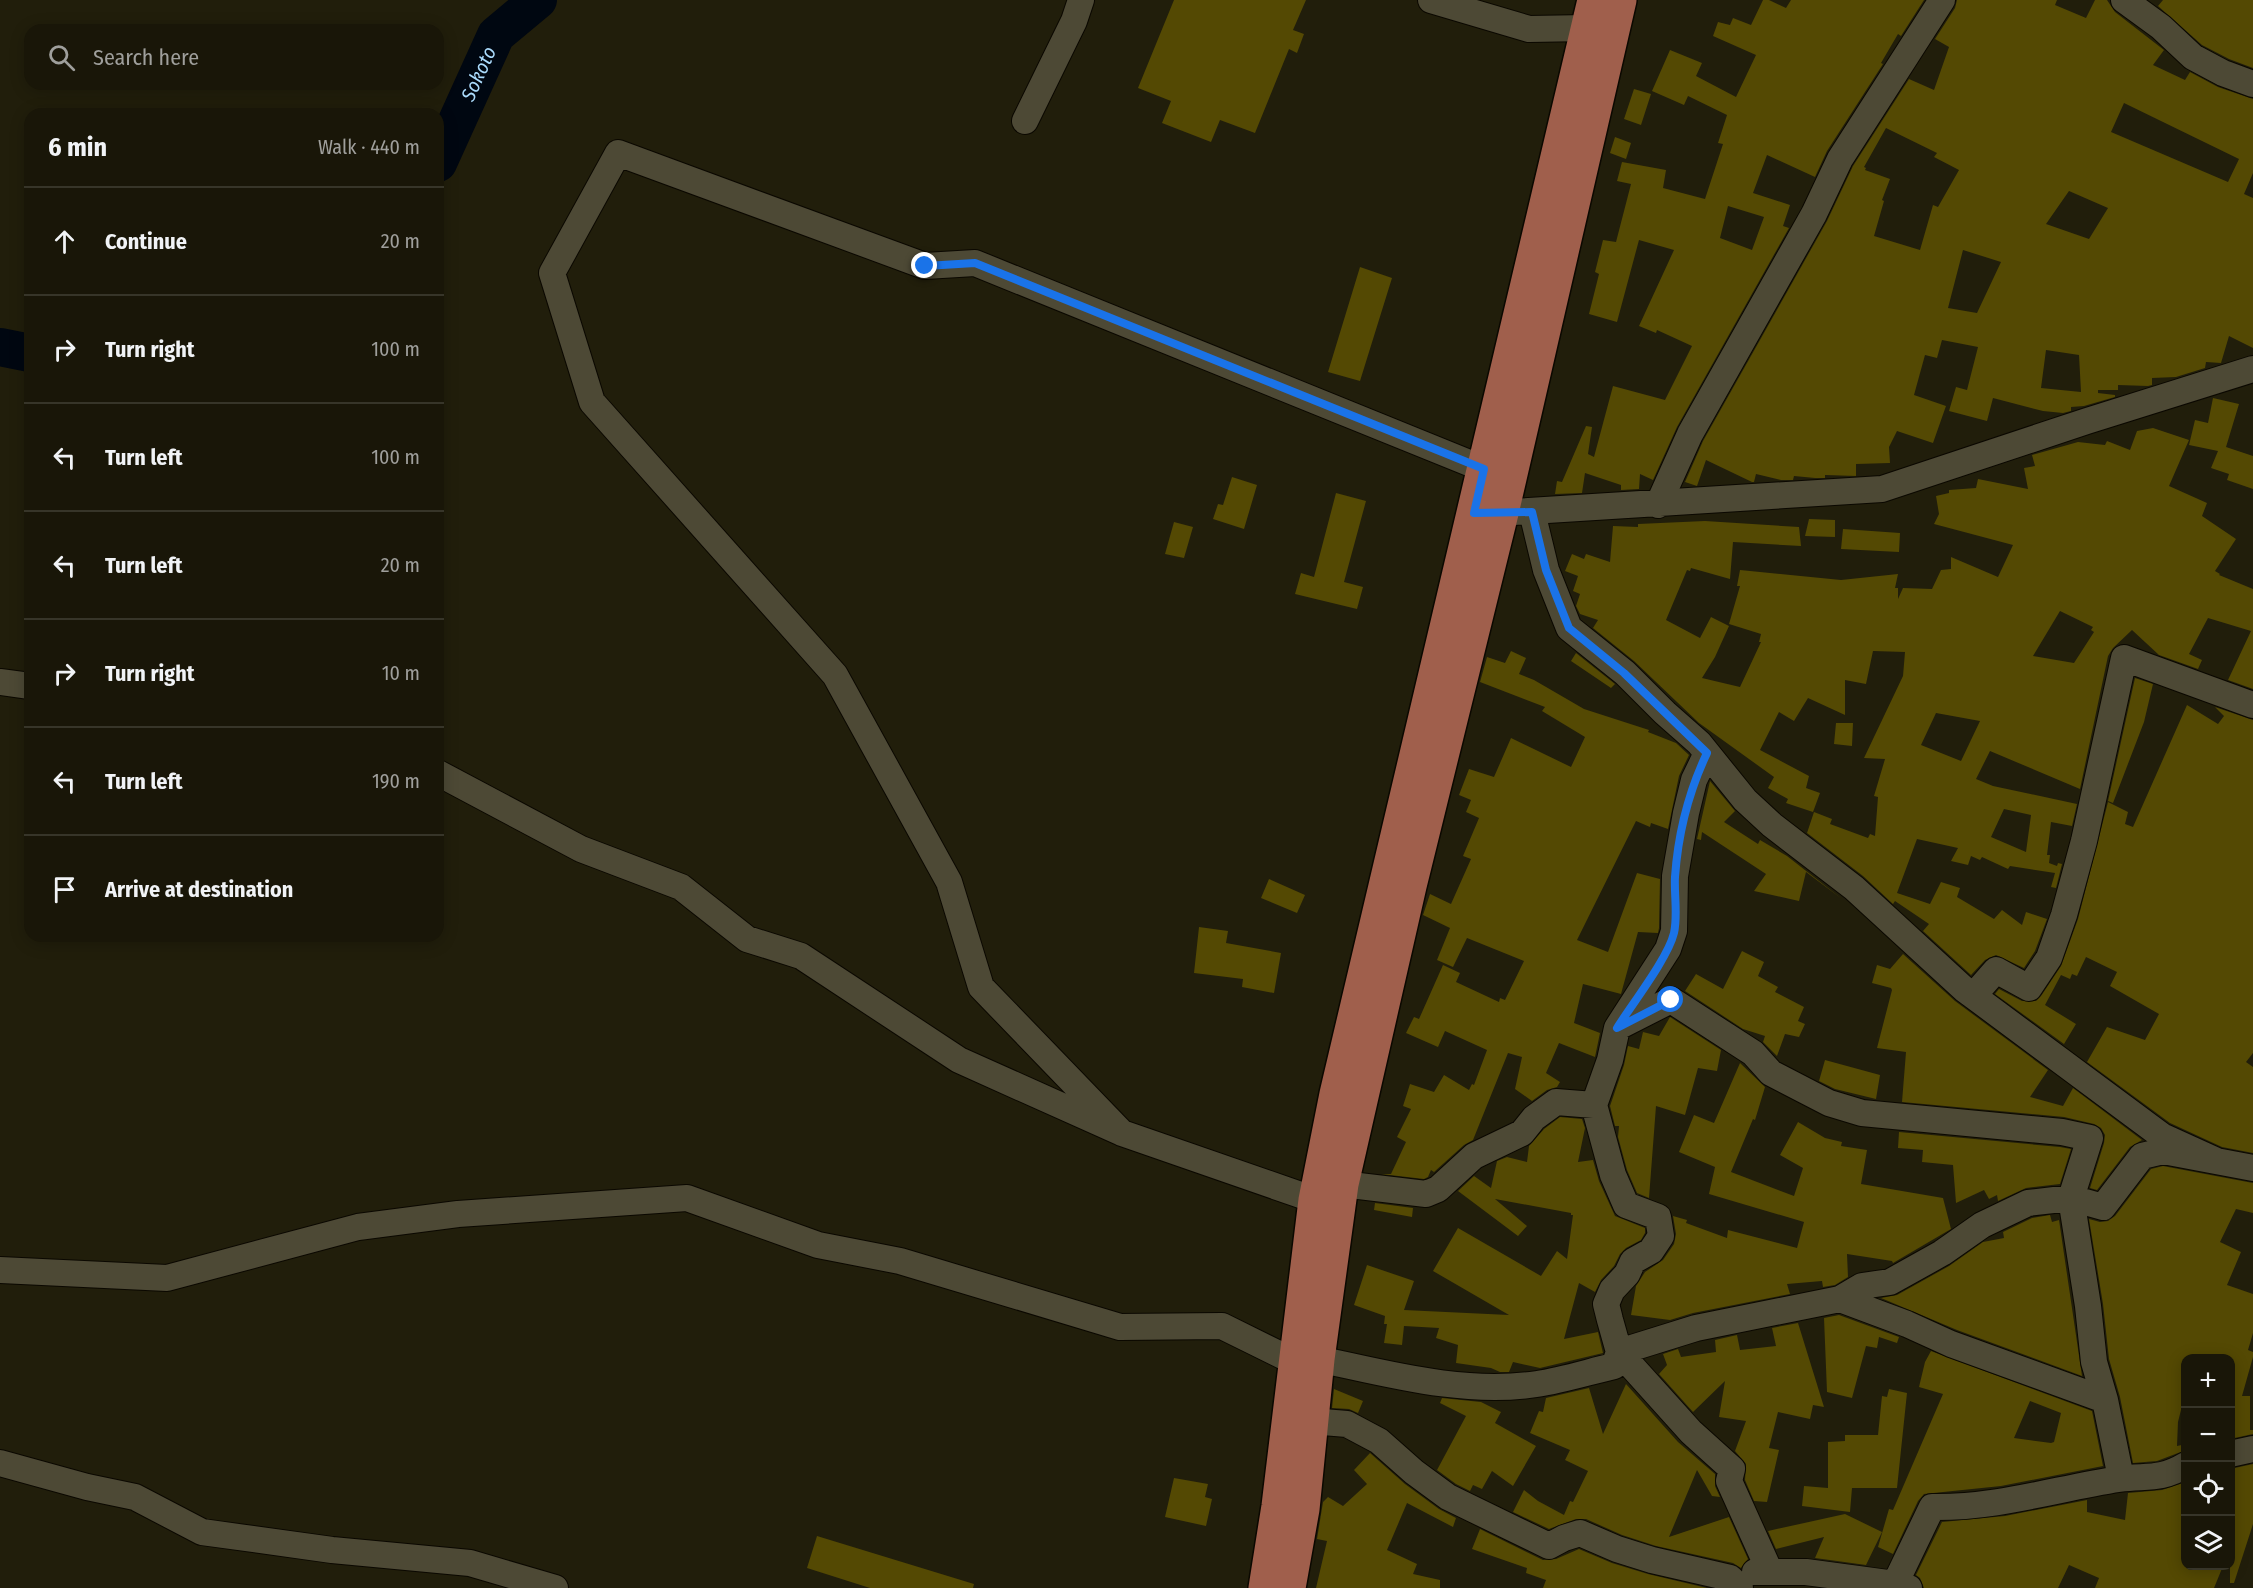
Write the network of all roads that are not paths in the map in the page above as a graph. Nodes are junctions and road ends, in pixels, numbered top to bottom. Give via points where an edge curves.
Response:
1 (1081, 0) edge
2 (1431, 0) edge
3 (1620, 0) edge
4 (1942, 0) edge
5 (2124, 0) edge
6 (1597, 21) edge
7 (2253, 84) edge
8 (1025, 122) dead end
9 (2253, 369) edge
10 (1484, 469) junction
11 (1658, 505) junction
12 (1502, 513) junction
13 (0, 682) edge
14 (24, 686) edge
15 (2253, 705) edge
16 (1707, 753) junction
17 (444, 776) edge
18 (1974, 995) junction
19 (1617, 1028) junction
20 (1594, 1105) junction
21 (1122, 1133) junction
22 (2217, 1161) junction
23 (2253, 1168) edge
24 (1329, 1192) junction
25 (2070, 1198) junction
26 (0, 1270) edge
27 (1840, 1299) junction
28 (1619, 1352) junction
29 (1306, 1360) junction
30 (2105, 1400) junction
31 (1311, 1421) junction
32 (2253, 1449) edge
33 (2235, 1453) edge
34 (0, 1463) edge
35 (2181, 1468) edge
36 (2121, 1478) junction
37 (1770, 1572) junction
38 (1735, 1583) edge
39 (1902, 1586) edge
40 (555, 1588) edge
41 (1265, 1588) edge
42 (1289, 1588) edge

1 - 8 street
2 - 6 street via 1529,29
3 - 6 main road
4 - 11 street via 1840,159 1814,214 1690,434
5 - 7 street via 2193,57
6 - 10 main road
6 - 12 main road
9 - 11 street via 1882,489
10 - 12 main road
10 - 21 street via 975,263 925,266 618,153 552,273 592,402 835,675 949,882 981,987
11 - 12 street
12 - 16 street via 1546,570 1569,628 1624,673
12 - 24 main road
13 - 14 street
15 - 18 street via 2124,658 2084,841 2049,958 2029,988 1996,970
16 - 18 street via 1744,800 1854,888
16 - 19 street via 1694,780 1686,813 1675,876 1674,932 1668,949
17 - 21 street via 580,849 681,887 747,939 801,956 959,1060
18 - 22 street via 2162,1136
19 - 20 street
19 - 25 street via 1671,1000 1753,1053 1771,1073 1828,1103 1862,1113 2062,1131 2090,1138
20 - 24 street via 1556,1102 1522,1133 1474,1156 1438,1189 1425,1194
20 - 28 street via 1613,1175 1626,1205 1659,1217 1661,1236 1651,1251 1633,1261 1606,1304
21 - 24 street
22 - 23 street
22 - 25 street via 2163,1151 2142,1156 2103,1207
24 - 29 main road
25 - 27 street via 2028,1203 1982,1225 1890,1282 1862,1286
25 - 30 street via 2094,1362
26 - 29 street via 167,1278 358,1227 458,1214 687,1198 818,1245 900,1261 1120,1327 1222,1326
27 - 28 street via 1696,1328
27 - 30 street
28 - 29 street via 1614,1366 1536,1384 1477,1387
28 - 37 street via 1691,1432 1732,1469 1729,1481
29 - 31 main road
29 - 41 main road
30 - 36 street
31 - 38 street via 1347,1424 1379,1441 1448,1497 1549,1545 1581,1533 1617,1549
31 - 42 main road via 1303,1509
32 - 33 street
34 - 40 street via 135,1497 202,1532 470,1563
35 - 36 street via 2152,1478
36 - 39 street via 1994,1504 1932,1507
37 - 38 street via 1737,1572
37 - 39 street via 1806,1572

